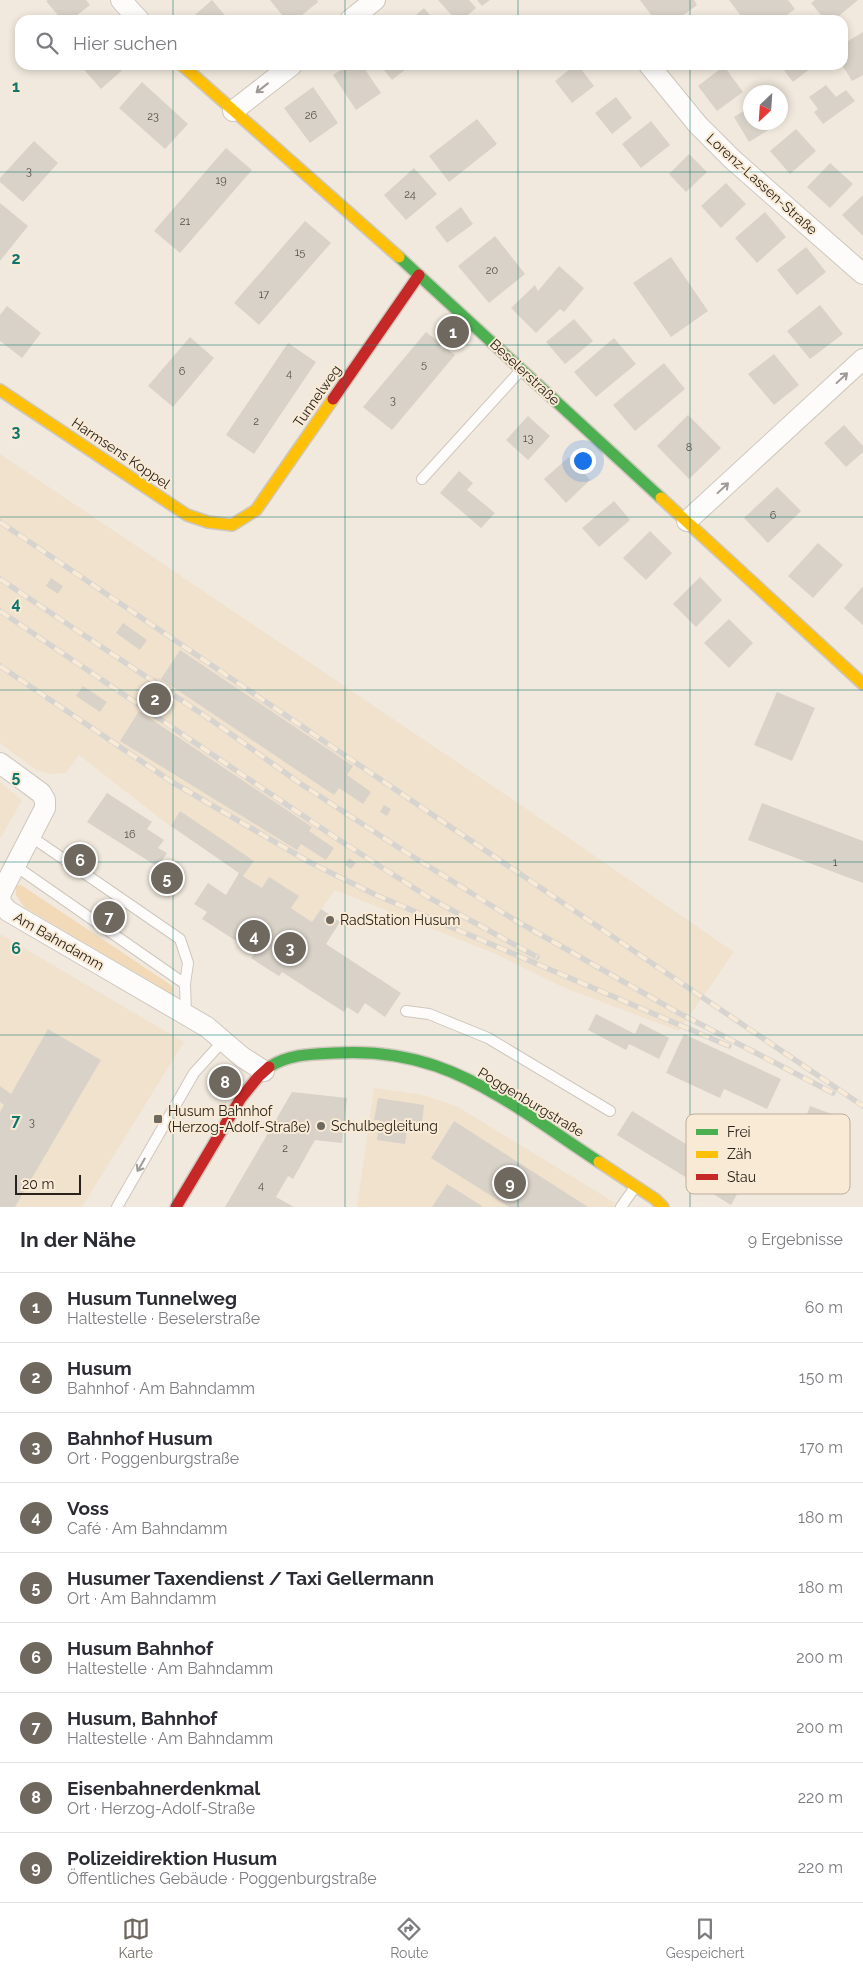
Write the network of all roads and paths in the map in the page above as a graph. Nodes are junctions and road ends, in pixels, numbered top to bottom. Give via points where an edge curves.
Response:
1 (121, 0) edge
2 (375, 0) edge
3 (134, 15) edge
4 (356, 15) edge
5 (188, 70) edge
6 (286, 70) edge
7 (653, 70) edge
8 (233, 111) junction
9 (863, 274) edge
10 (419, 275) junction
11 (863, 359) edge
12 (522, 370) junction
13 (0, 390) edge
14 (422, 479) dead end
15 (687, 521) junction
16 (232, 525) joint
17 (863, 684) edge
18 (0, 763) edge
19 (30, 836) junction
20 (14, 865) junction
21 (185, 984) junction
22 (406, 1012) dead end
23 (186, 1014) junction
24 (223, 1041) junction
25 (264, 1071) junction
26 (610, 1111) dead end
27 (635, 1186) junction
28 (663, 1204) edge
29 (117, 1207) edge
30 (176, 1207) edge
31 (621, 1207) edge

1 - 3 street
2 - 4 street
5 - 8 street, Beselerstraße
6 -> 8 street
7 - 9 street, Lorenz-Lassen-Straße via 698,125 732,159
8 - 10 street, Beselerstraße
10 - 12 street, Beselerstraße
10 - 16 street, Tunnelweg via 260,505
15 -> 11 street
12 - 14 lane
12 - 15 street, Beselerstraße
13 - 16 street, Harmsens Koppel via 187,515
15 - 17 street, Beselerstraße
18 - 19 street, Am Bahndamm via 32,785 45,800 45,808
19 - 20 street, Am Bahndamm
19 - 21 lane via 180,939 188,963
20 - 21 lane
20 - 23 street, Am Bahndamm via 0,895 8,911
21 - 23 lane
22 - 26 lane via 429,1014 488,1038
23 - 24 street, Am Bahndamm
24 - 25 street, Am Bahndamm
24 -> 29 lane via 194,1073
25 - 27 street, Poggenburgstraße via 295,1054 336,1052 377,1054 435,1066 484,1088
25 - 30 street, Poggenburgstraße via 240,1100
27 - 28 street, Poggenburgstraße
27 - 31 lane

